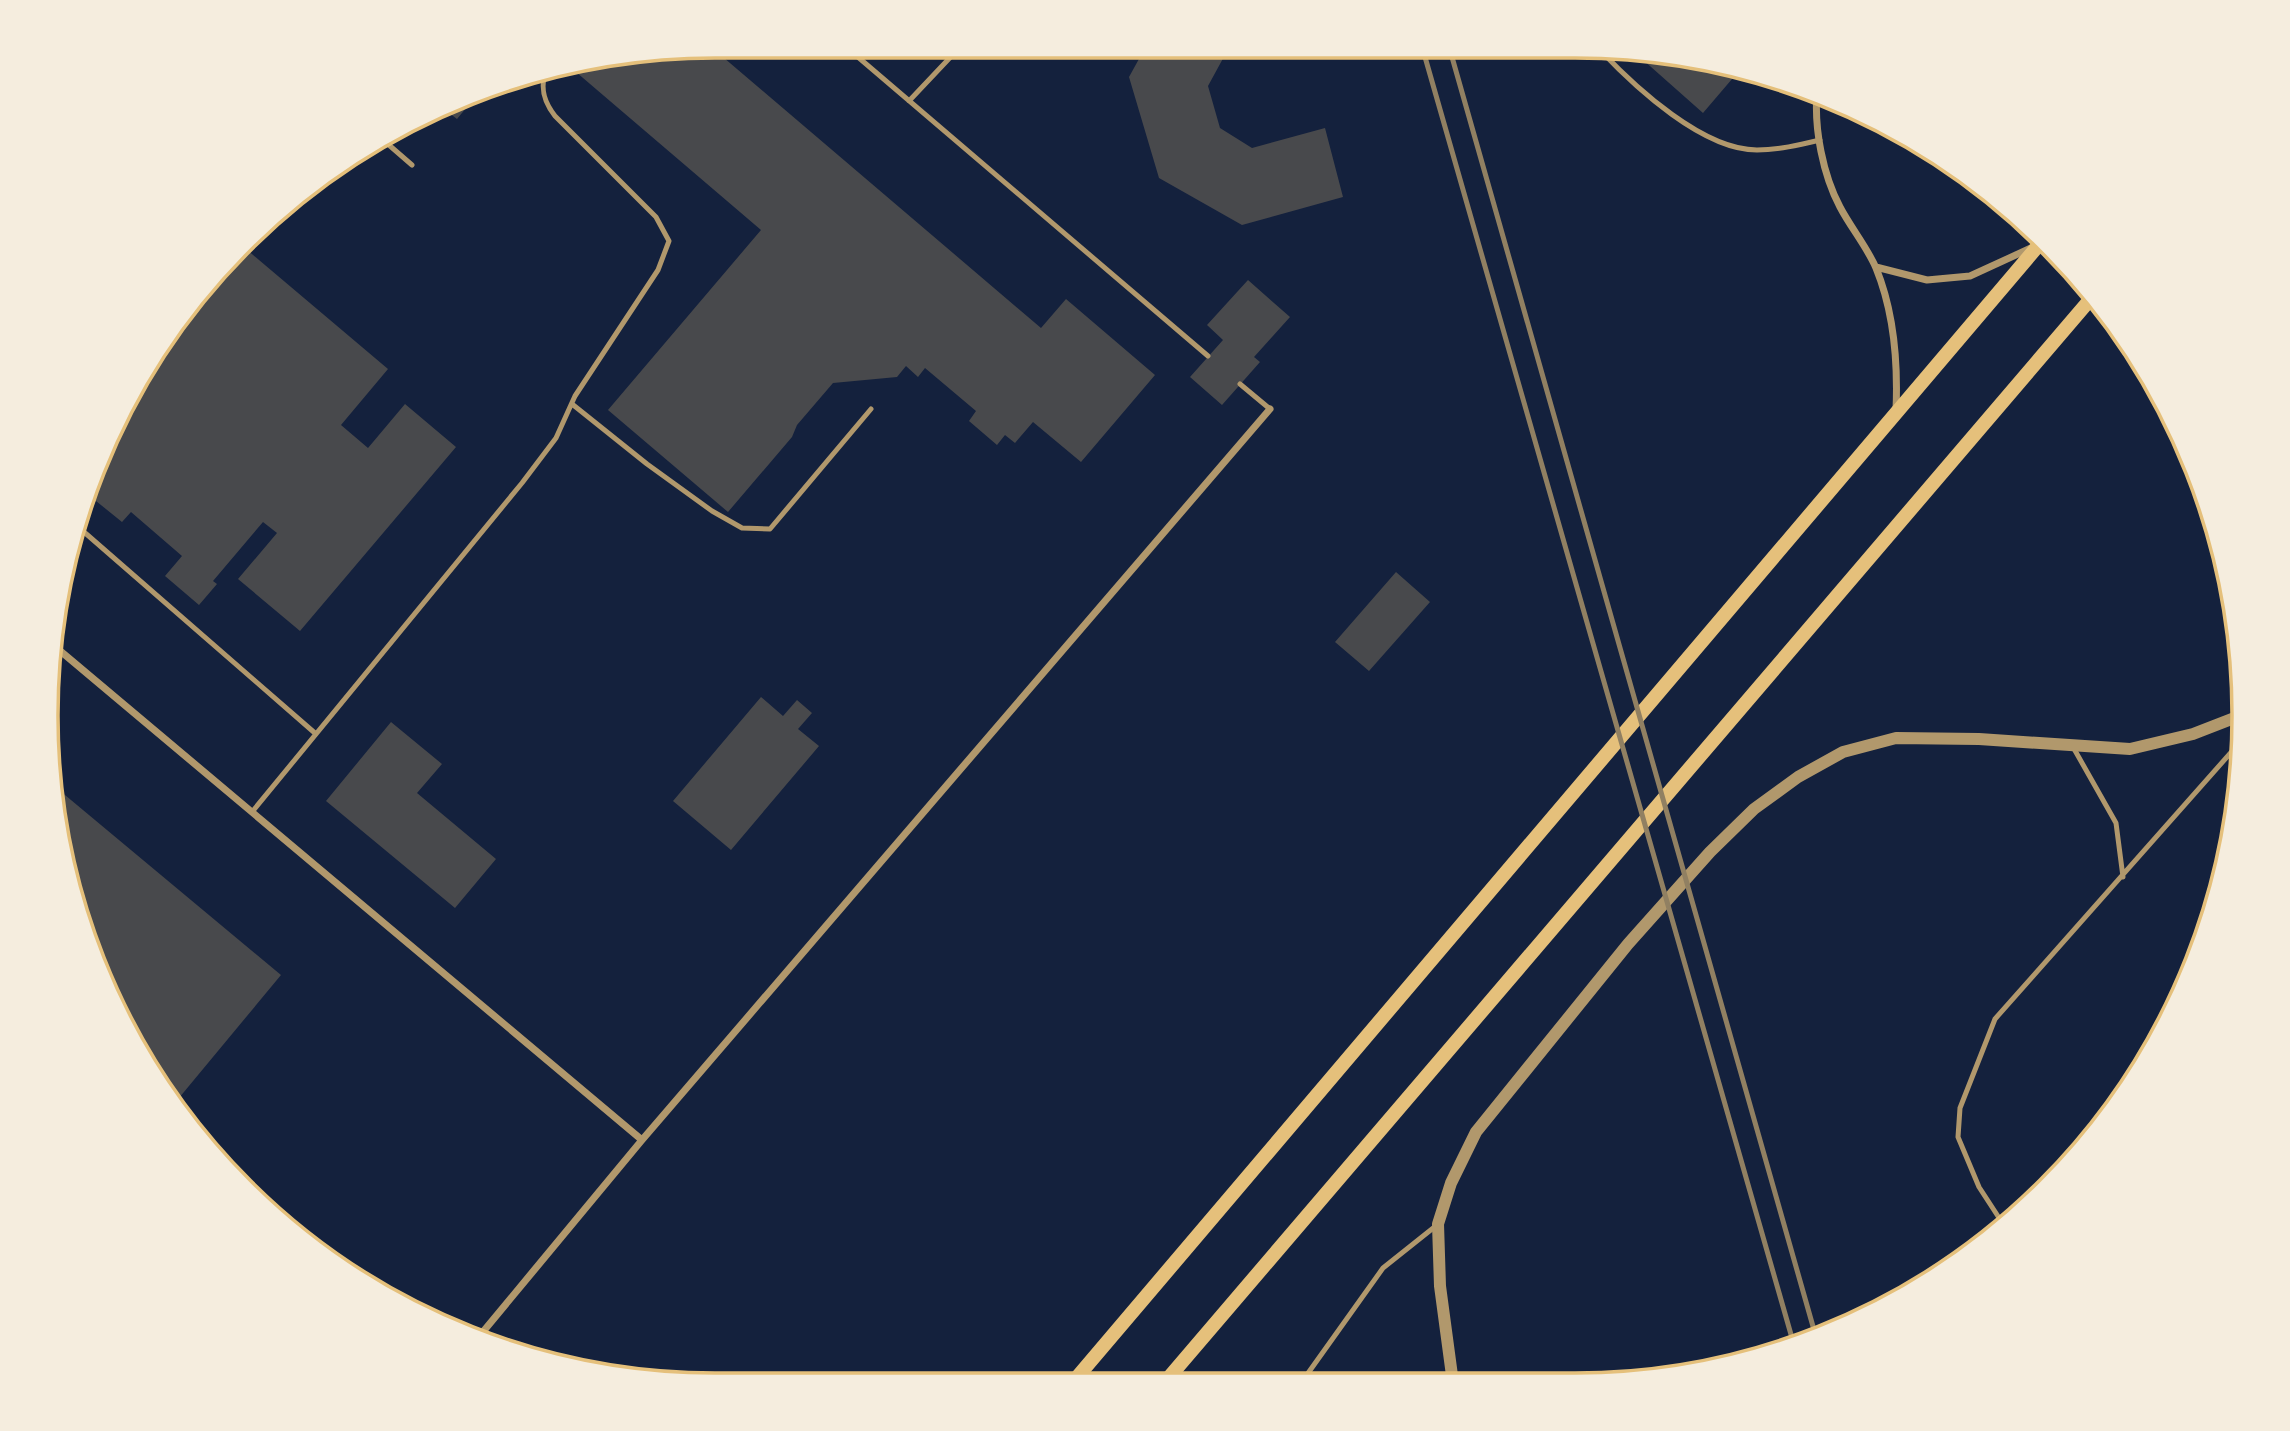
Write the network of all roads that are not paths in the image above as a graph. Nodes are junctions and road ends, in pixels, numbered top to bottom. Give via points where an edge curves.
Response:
1 (859, 58) edge
2 (950, 58) edge
3 (1610, 59) edge
4 (543, 81) edge
5 (909, 101) junction
6 (1818, 105) edge
7 (1820, 140) junction
8 (389, 145) edge
9 (412, 165) dead end
10 (2035, 245) edge
11 (2037, 247) edge
12 (1876, 267) junction
13 (2087, 304) edge
14 (1208, 356) dead end
15 (1240, 384) dead end
16 (572, 404) junction
17 (871, 409) dead end
18 (1270, 409) joint
19 (1895, 414) junction
20 (84, 532) edge
21 (61, 652) edge
22 (2232, 719) edge
23 (316, 734) junction
24 (2073, 747) junction
25 (2231, 752) edge
26 (252, 812) junction
27 (2123, 877) junction
28 (642, 1140) junction
29 (1999, 1218) edge
30 (1438, 1224) junction
31 (484, 1331) edge
32 (1081, 1373) edge
33 (1173, 1373) edge
34 (1308, 1373) edge
35 (1453, 1373) edge

1 - 5 lane
2 - 5 lane
3 - 7 lane via 1680,121 1720,142 1754,150
4 - 16 lane via 550,109 656,217 669,241 659,270
5 - 14 lane
6 - 7 street
7 - 12 street via 1839,205
8 - 9 lane
10 - 12 street via 1969,276 1927,281
11 - 19 main road
12 - 19 street via 1892,325
13 - 33 main road
15 - 18 lane
16 - 17 lane via 712,511 742,528 770,529
16 - 23 lane via 556,438 522,483
18 - 28 street
19 - 32 main road
20 - 23 lane
21 - 26 street
22 - 24 street via 2130,749
23 - 26 lane
24 - 27 lane via 2116,823
24 - 30 street via 1896,738 1843,752 1754,808 1628,944 1476,1132 1451,1183
25 - 27 lane
26 - 28 street
27 - 29 lane via 1995,1019 1960,1108 1958,1137 1979,1187
28 - 31 street
30 - 34 lane via 1383,1268
30 - 35 street via 1440,1286

